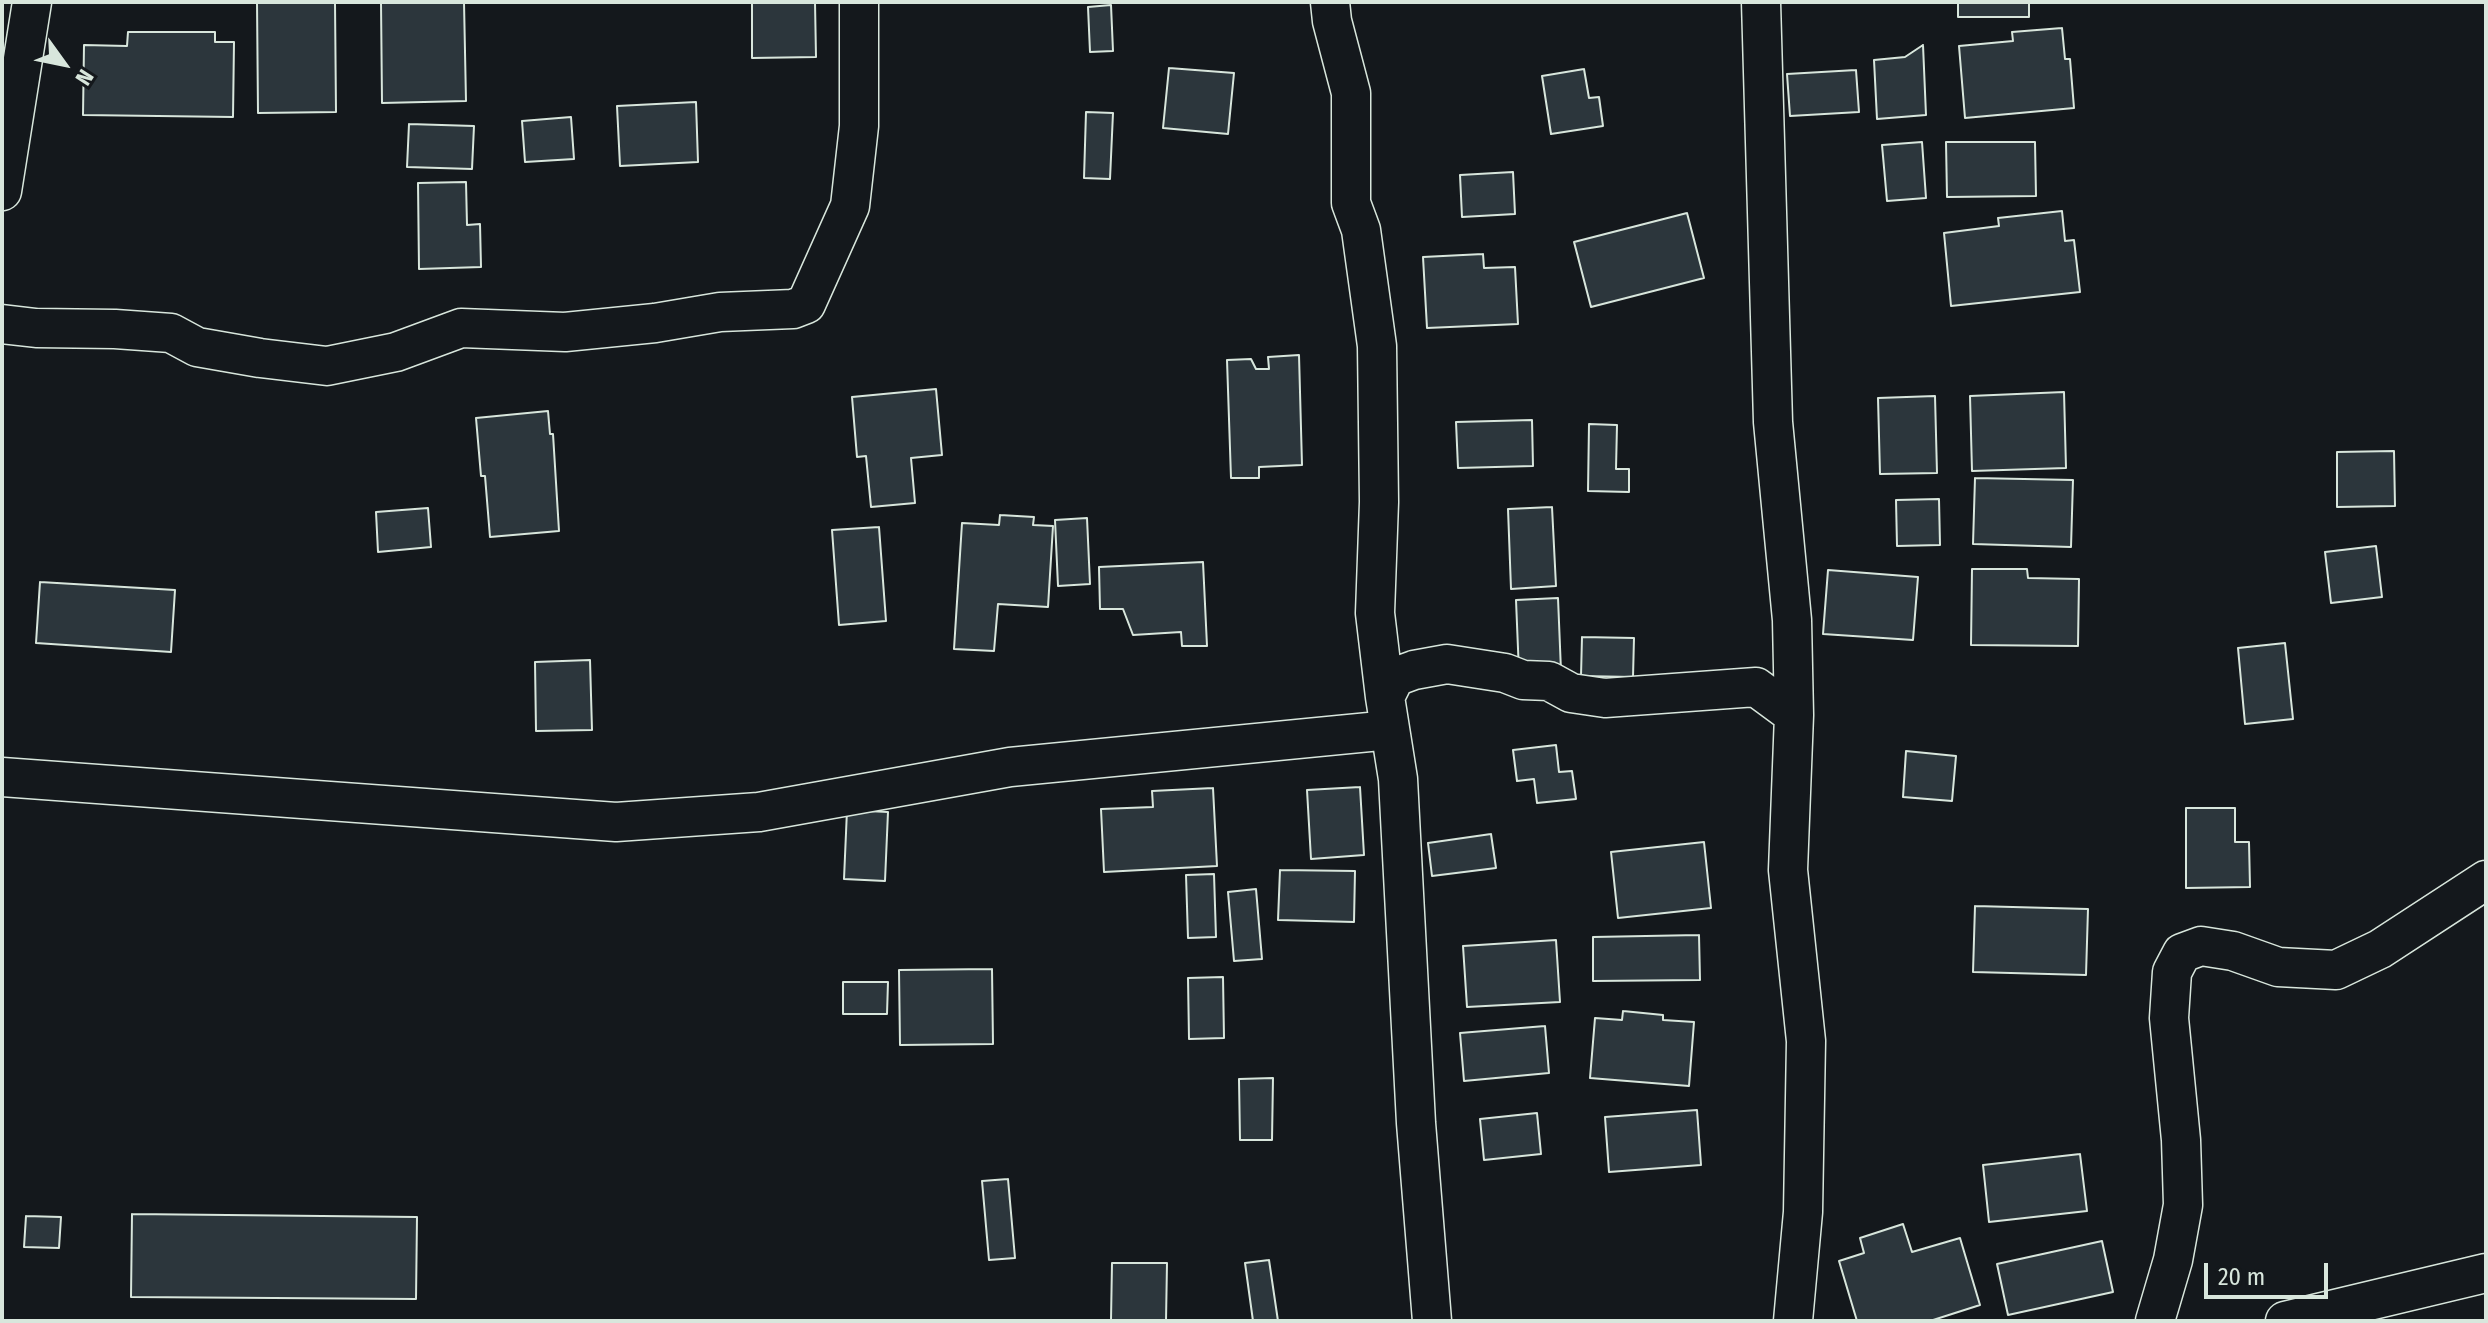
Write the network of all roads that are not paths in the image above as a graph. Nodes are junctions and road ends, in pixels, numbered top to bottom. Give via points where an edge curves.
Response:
1 (32, 2) edge
2 (859, 2) edge
3 (1330, 2) edge
4 (1761, 2) edge
5 (2, 191) edge
6 (2, 324) edge
7 (1387, 714) junction
8 (1794, 715) junction
9 (2, 777) edge
10 (2486, 880) edge
11 (2486, 1273) edge
12 (1432, 1321) edge
13 (1793, 1321) edge
14 (2155, 1321) edge
15 (2285, 1321) edge

1 - 5 street
2 - 6 street via 859,126 850,206 806,304 793,309 720,312 565,332 461,328 396,352 327,366 197,347 171,333
3 - 7 street via 1351,93 1351,203 1361,230 1377,346 1375,613
4 - 8 street via 1773,422 1792,620
7 - 8 street via 1395,677 1447,664 1549,681 1571,693 1605,698 1756,687
7 - 9 street via 1010,767 759,812 616,822
7 - 12 street via 1398,779
8 - 13 street via 1788,870 1806,1041 1803,1212
10 - 14 street via 2380,949 2336,970 2278,967 2201,946 2182,953 2172,972 2169,1018 2183,1205
11 - 15 street

